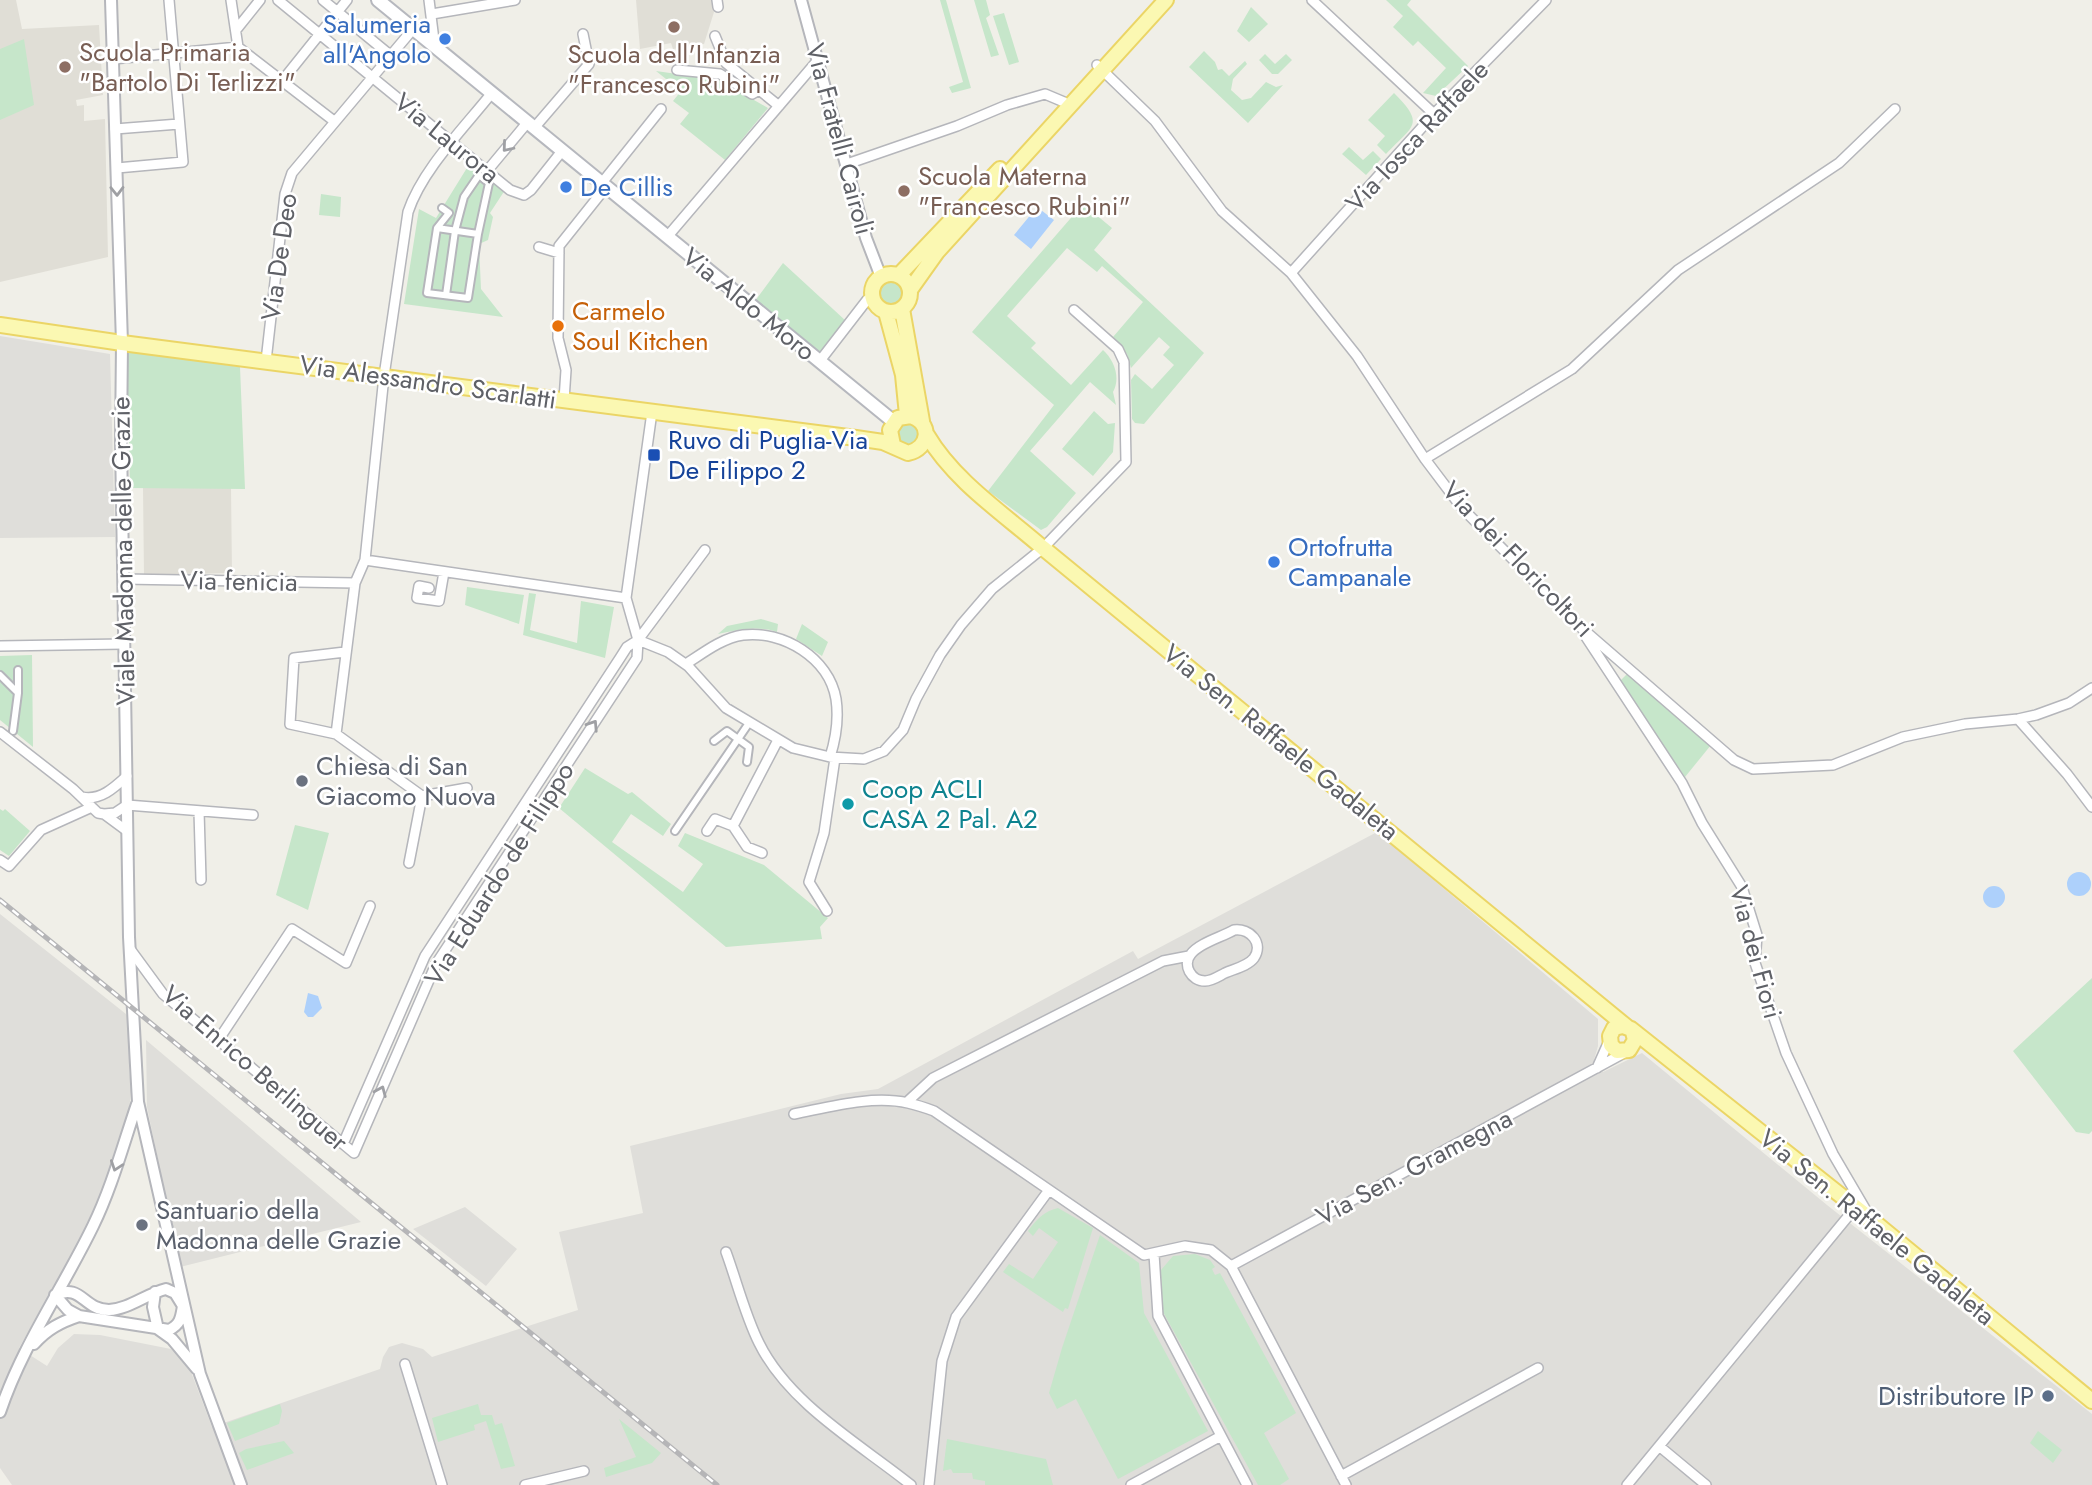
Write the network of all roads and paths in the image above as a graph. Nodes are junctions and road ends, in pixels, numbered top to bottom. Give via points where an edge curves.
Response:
1 (111, 0) edge
2 (169, 0) edge
3 (231, 0) edge
4 (260, 0) edge
5 (278, 0) edge
6 (323, 0) edge
7 (347, 0) edge
8 (377, 0) edge
9 (429, 0) edge
10 (512, 0) edge
11 (801, 0) edge
12 (1154, 0) edge
13 (1166, 0) edge
14 (1312, 0) edge
15 (1546, 0) edge
16 (338, 12) junction
17 (432, 13) junction
18 (412, 29) junction
19 (236, 30) junction
20 (320, 34) junction
21 (583, 34) dead end
22 (715, 36) dead end
23 (238, 47) junction
24 (435, 48) junction
25 (174, 52) junction
26 (1113, 54) junction
27 (390, 55) junction
28 (113, 58) junction
29 (818, 60) junction
30 (677, 70) dead end
31 (1105, 72) junction
32 (371, 77) junction
33 (282, 81) junction
34 (759, 90) junction
35 (491, 94) junction
36 (1072, 97) junction
37 (779, 106) junction
38 (661, 109) dead end
39 (1895, 109) dead end
40 (1434, 114) junction
41 (334, 121) junction
42 (179, 124) junction
43 (531, 125) junction
44 (115, 129) junction
45 (452, 142) junction
46 (562, 152) junction
47 (846, 164) junction
48 (117, 167) junction
49 (487, 171) junction
50 (604, 186) junction
51 (442, 208) dead end
52 (437, 228) junction
53 (455, 231) junction
54 (478, 234) junction
55 (667, 237) junction
56 (539, 247) dead end
57 (559, 253) junction
58 (1291, 273) junction
59 (899, 275) junction
60 (881, 277) junction
61 (910, 290) junction
62 (446, 295) junction
63 (872, 296) junction
64 (902, 309) junction
65 (1074, 310) dead end
66 (886, 312) junction
67 (0, 325) edge
68 (122, 343) junction
69 (266, 360) junction
70 (819, 362) junction
71 (384, 376) junction
72 (564, 400) junction
73 (652, 412) junction
74 (897, 421) junction
75 (924, 428) junction
76 (856, 438) junction
77 (893, 445) junction
78 (914, 452) junction
79 (1425, 459) junction
80 (961, 477) junction
81 (1044, 548) junction
82 (705, 550) dead end
83 (365, 560) junction
84 (444, 572) junction
85 (123, 579) junction
86 (355, 583) junction
87 (429, 588) dead end
88 (626, 598) junction
89 (1577, 624) junction
90 (638, 640) junction
91 (124, 644) junction
92 (0, 646) edge
93 (345, 652) junction
94 (686, 664) junction
95 (18, 670) dead end
96 (0, 676) edge
97 (2092, 688) edge
98 (18, 693) junction
99 (2018, 719) junction
100 (749, 723) junction
101 (13, 731) dead end
102 (0, 732) edge
103 (336, 734) junction
104 (738, 738) junction
105 (778, 740) junction
106 (713, 741) dead end
107 (832, 758) junction
108 (747, 762) dead end
109 (127, 776) junction
110 (467, 788) dead end
111 (104, 794) junction
112 (80, 796) junction
113 (422, 796) junction
114 (127, 803) junction
115 (92, 807) junction
116 (2092, 807) edge
117 (199, 811) junction
118 (104, 814) junction
119 (253, 815) dead end
120 (733, 826) junction
121 (127, 831) junction
122 (675, 831) dead end
123 (707, 831) dead end
124 (762, 853) dead end
125 (0, 860) edge
126 (410, 863) dead end
127 (201, 880) dead end
128 (370, 906) dead end
129 (827, 911) dead end
130 (130, 949) junction
131 (1189, 956) junction
132 (1602, 1004) junction
133 (1630, 1030) junction
134 (1610, 1036) junction
135 (219, 1039) junction
136 (1629, 1050) junction
137 (1662, 1054) junction
138 (1597, 1068) junction
139 (138, 1102) junction
140 (907, 1102) junction
141 (794, 1114) dead end
142 (343, 1144) junction
143 (354, 1153) joint
144 (1049, 1190) junction
145 (1855, 1208) junction
146 (1871, 1220) junction
147 (726, 1252) dead end
148 (1154, 1254) junction
149 (1231, 1266) junction
150 (155, 1292) junction
151 (55, 1295) junction
152 (183, 1306) junction
153 (79, 1316) junction
154 (158, 1329) junction
155 (23, 1356) junction
156 (405, 1364) dead end
157 (1538, 1368) dead end
158 (200, 1374) junction
159 (2092, 1401) edge
160 (0, 1412) edge
161 (1221, 1436) junction
162 (1659, 1446) junction
163 (584, 1471) dead end
164 (1343, 1481) edge
165 (241, 1485) edge
166 (442, 1485) edge
167 (525, 1485) edge
168 (911, 1485) edge
169 (929, 1485) edge
170 (1131, 1485) edge
171 (1247, 1485) edge
172 (1627, 1485) edge
173 (1706, 1485) edge

1 - 28 street, Viale Madonna delle Grazie
2 - 25 street
3 - 19 street
4 - 19 street
5 - 20 street, Via Laurora
6 - 16 street
7 - 16 street
8 - 18 main road, Via Aldo Moro
9 - 17 street
10 - 17 street
11 - 29 street, Via Fratelli Cairoli
12 - 26 main road
13 - 26 main road
14 - 40 street
15 - 40 street, Via Iosca Raffaele
16 - 20 street
16 - 27 street
17 - 24 street
18 - 24 main road, Via Aldo Moro
18 - 27 street, Via De Deo
19 - 23 street
20 - 32 street, Via Laurora
20 - 33 street
21 - 43 street via 589,64
22 - 34 street via 726,63
23 - 25 street
23 - 33 street
24 - 35 main road, Via Aldo Moro
25 - 28 street
25 - 42 street
26 - 31 main road
27 - 32 street, Via De Deo
28 - 44 street, Viale Madonna delle Grazie
29 - 37 street
29 - 47 street, Via Fratelli Cairoli
30 - 34 street via 720,74 752,94
31 - 36 main road
31 - 58 street, Via dei Floricoltori via 1155,121 1222,211
32 - 41 street, Via De Deo
32 - 45 street, Via Laurora
33 - 41 street
34 - 37 street
35 - 43 main road, Via Aldo Moro
35 - 45 street
36 - 47 street via 1045,94 1007,105
36 - 59 main road
36 - 61 main road via 937,252
37 - 55 street
38 - 50 street
39 - 79 street via 1839,163 1678,270 1572,369
40 - 58 street, Via Iosca Raffaele
41 - 69 street, Via De Deo via 292,173 285,194
42 - 44 street
42 - 48 street via 183,162
43 - 46 main road, Via Aldo Moro
43 -> 49 street
44 - 48 street, Viale Madonna delle Grazie
45 - 49 street, Via Laurora
45 - 71 street via 414,194 408,212
46 - 49 street, Via Laurora via 524,195
46 - 50 main road, Via Aldo Moro
47 - 60 street, Via Fratelli Cairoli
48 -> 68 street, Viale Madonna delle Grazie
50 - 55 main road, Via Aldo Moro
50 - 57 street via 559,246
51 - 52 street via 449,213
52 - 53 street
52 - 62 street via 427,293
53 - 54 street
53 - 54 street via 464,197 479,175 489,183
53 - 62 street
54 - 62 street via 468,298
55 - 70 main road, Via Aldo Moro
56 - 57 street
57 - 72 street via 558,338 566,370
58 - 79 street, Via dei Floricoltori via 1357,356
59 - 60 main road
59 - 61 main road
60 - 63 main road
61 - 64 main road
63 - 66 main road
63 - 70 street
64 - 66 main road
64 - 75 main road
65 - 81 street via 1118,349 1124,362 1126,462
66 - 74 main road via 903,376
67 - 68 main road, Via Alessandro Scarlatti
68 - 69 main road, Via Alessandro Scarlatti
68 - 85 street, Viale Madonna delle Grazie
69 - 71 main road, Via Alessandro Scarlatti
70 - 74 main road, Via Aldo Moro
71 - 72 main road, Via Alessandro Scarlatti
71 - 83 street
72 - 73 main road, Via Alessandro Scarlatti
73 - 76 main road, Via Alessandro Scarlatti
73 - 88 street
74 - 75 main road
74 - 76 main road, Via Alessandro Scarlatti via 883,432
74 - 77 main road via 889,435
75 - 78 main road via 923,445
75 - 80 main road, Via Sen. Raffaele Gadaleta via 936,452
76 - 77 main road, Via Alessandro Scarlatti
77 - 78 main road via 902,452
78 - 80 main road, Via Sen. Raffaele Gadaleta
79 - 89 street, Via dei Floricoltori via 1462,509
80 - 81 main road, Via Sen. Raffaele Gadaleta
81 - 107 street via 992,589 961,625 940,655 903,730 884,751 864,759
81 - 132 main road, Via Sen. Raffaele Gadaleta
82 - 90 street
83 - 84 street
83 - 86 street
84 - 87 street via 439,601 417,598 419,586
84 - 88 street
85 - 86 street, Via fenicia
85 - 91 street, Viale Madonna delle Grazie
86 - 93 street
88 - 90 street
89 - 99 street, Via dei Floricoltori via 1734,760 1753,769 1833,765 1903,737
89 - 146 street, Via dei Fiori via 1682,783 1742,887 1757,935 1755,963 1786,1054 1833,1154
90 - 94 street
90 - 142 street, Via Eduardo de Filippo via 627,647 599,688 425,956
143 -> 90 street, Via Eduardo de Filippo via 436,964 637,658
91 - 92 street
91 - 109 street, Viale Madonna delle Grazie
93 - 103 street
93 - 103 street via 294,658 290,724
94 - 100 street via 726,708
94 - 107 street via 715,645 743,635 777,638 799,646 822,670 836,699
95 - 98 street
96 - 98 street
97 - 99 street, Via dei Floricoltori via 2069,703
98 - 101 street
99 - 116 street
100 - 104 street
100 - 105 street
102 - 112 street
103 - 113 street
104 - 106 street via 727,732
104 - 108 street via 750,747
104 - 122 street
105 - 107 street
105 - 120 street
107 - 129 street via 824,833 809,882
109 - 111 street
109 - 114 street, Viale Madonna delle Grazie
110 - 113 street
111 - 112 street
111 - 114 street via 117,793
112 - 115 street
113 - 126 street
114 - 117 street
114 - 118 street via 115,813
114 - 121 street, Viale Madonna delle Grazie
115 - 118 street
115 - 125 street via 41,830 9,866
117 - 119 street
117 - 127 street
118 - 121 street
120 - 123 street via 715,820
120 - 124 street via 747,846
121 - 130 street, Viale Madonna delle Grazie
128 - 135 street via 346,963 292,929
130 - 135 street, Via Enrico Berlinguer via 163,993
130 - 139 street, Viale Madonna delle Grazie
131 - 131 street via 1189,973 1198,980 1209,980 1248,963 1256,955 1257,944 1251,934 1234,930
131 - 140 street via 1163,961 933,1078
132 - 133 main road, Via Sen. Raffaele Gadaleta
132 - 134 main road
133 - 134 main road via 1618,1026
133 - 136 main road via 1635,1040
133 - 137 main road, Via Sen. Raffaele Gadaleta
134 - 136 main road, Via Sen. Raffaele Gadaleta via 1613,1049
134 - 138 street
135 - 142 street, Via Enrico Berlinguer
136 - 137 main road, Via Sen. Raffaele Gadaleta
136 - 138 street, Via Sen. Gramegna
137 - 145 main road, Via Sen. Raffaele Gadaleta
138 - 149 street, Via Sen. Gramegna
139 -> 151 street via 94,1224
139 - 152 street
140 - 141 street via 852,1103
140 - 144 street via 934,1111
142 - 143 street, Via Enrico Berlinguer
144 - 148 street via 1144,1255
144 - 169 street via 956,1317 942,1361
145 - 146 main road, Via Sen. Raffaele Gadaleta
145 - 162 street
146 - 159 main road, Via Sen. Raffaele Gadaleta
147 - 168 street via 758,1342 785,1383
148 - 149 street via 1185,1246 1211,1250
148 - 161 street via 1158,1316
149 - 164 street
150 - 151 street via 111,1310 94,1309 72,1291
150 - 152 street via 166,1289 175,1293
150 - 154 street
151 - 153 street
151 - 155 street
152 - 154 street via 176,1327
152 - 158 street
153 - 154 street
153 - 155 street via 43,1334
154 - 158 street
155 - 160 street
156 - 166 street
157 - 164 street
158 - 165 street
161 - 170 street
161 - 171 street
162 - 172 street
162 - 173 street
163 - 167 street

